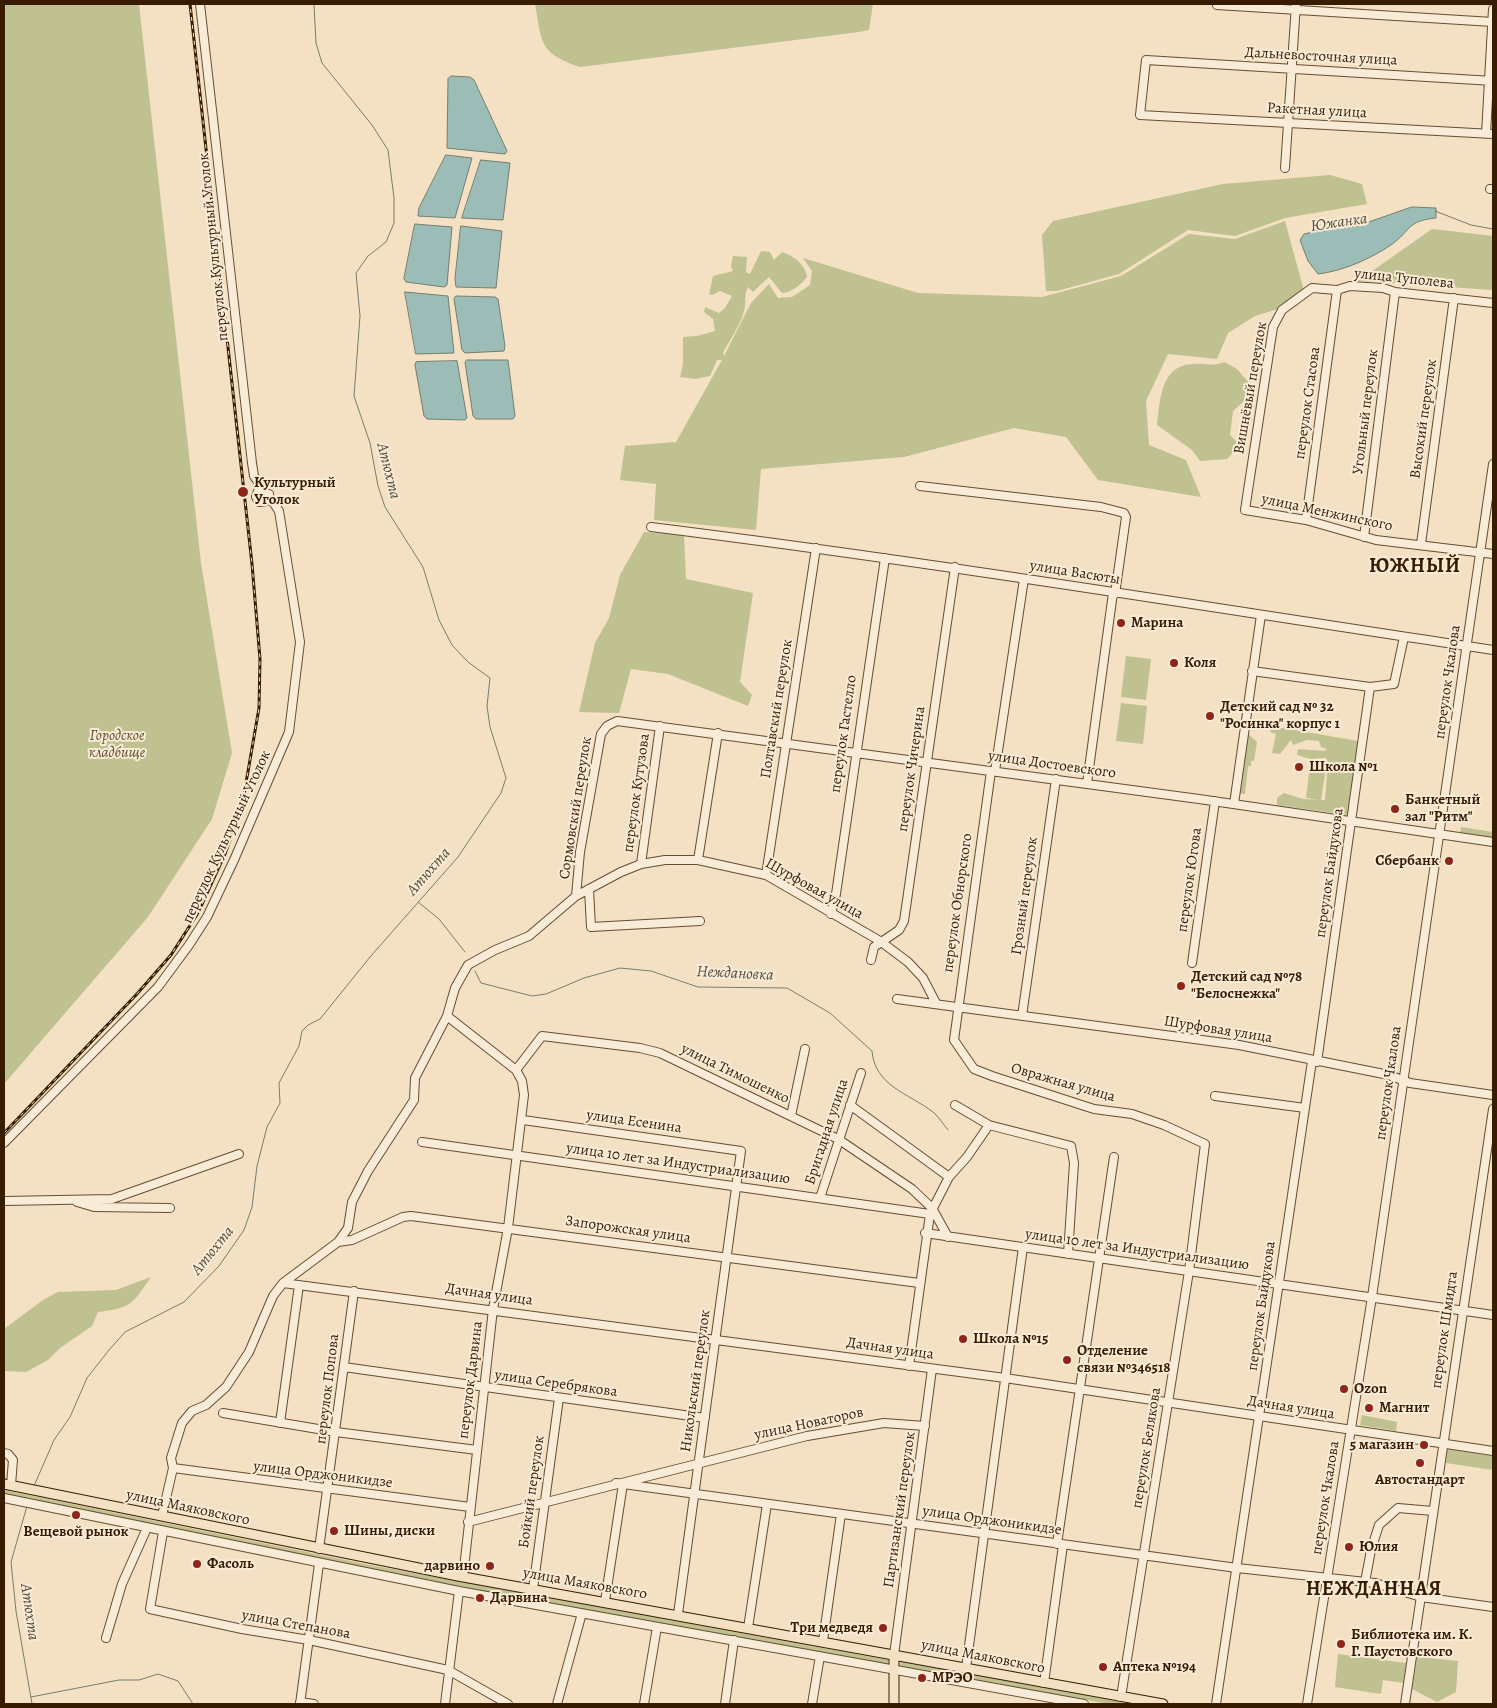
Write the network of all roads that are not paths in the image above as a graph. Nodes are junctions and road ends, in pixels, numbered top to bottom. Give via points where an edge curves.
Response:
1 (200, 4) edge
2 (1218, 5) edge
3 (1296, 7) edge
4 (1493, 9) edge
5 (1493, 22) edge
6 (1291, 70) junction
7 (1491, 80) edge
8 (1140, 115) joint
9 (1287, 123) junction
10 (1490, 134) edge
11 (1285, 168) dead end
12 (1312, 288) joint
13 (1337, 290) junction
14 (1395, 292) junction
15 (1454, 298) junction
16 (1493, 303) edge
17 (1493, 464) edge
18 (920, 486) dead end
19 (1245, 510) joint
20 (1306, 520) junction
21 (651, 527) dead end
22 (1364, 537) junction
23 (1421, 544) junction
24 (816, 548) junction
25 (1481, 553) junction
26 (1493, 554) edge
27 (885, 558) junction
28 (955, 567) junction
29 (1024, 579) junction
30 (1114, 593) junction
31 (1261, 615) junction
32 (1404, 637) junction
33 (1467, 646) junction
34 (1493, 650) edge
35 (1252, 670) junction
36 (1370, 687) junction
37 (607, 726) joint
38 (660, 726) junction
39 (718, 733) junction
40 (786, 744) junction
41 (855, 753) junction
42 (927, 763) junction
43 (993, 771) junction
44 (1056, 779) junction
45 (1087, 783) junction
46 (1215, 801) junction
47 (1234, 804) junction
48 (1352, 822) junction
49 (1439, 834) junction
50 (1493, 842) edge
51 (698, 860) junction
52 (641, 864) junction
53 (766, 875) junction
54 (589, 889) junction
55 (576, 896) junction
56 (831, 914) junction
57 (700, 921) dead end
58 (880, 942) junction
59 (871, 960) dead end
60 (1192, 963) dead end
61 (897, 999) dead end
62 (936, 1003) junction
63 (957, 1006) junction
64 (447, 1016) junction
65 (1022, 1016) junction
66 (954, 1040) joint
67 (805, 1049) dead end
68 (1314, 1061) junction
69 (516, 1070) junction
70 (861, 1074) dead end
71 (1403, 1080) junction
72 (1493, 1095) edge
73 (1215, 1096) dead end
74 (850, 1105) junction
75 (955, 1105) dead end
76 (1305, 1108) junction
77 (1493, 1109) edge
78 (791, 1116) junction
79 (523, 1120) junction
80 (989, 1126) junction
81 (838, 1139) junction
82 (422, 1142) dead end
83 (4, 1143) edge
84 (1205, 1144) joint
85 (741, 1151) joint
86 (239, 1154) dead end
87 (518, 1155) junction
88 (1114, 1157) dead end
89 (949, 1177) junction
90 (736, 1186) junction
91 (820, 1198) junction
92 (71, 1200) junction
93 (4, 1201) edge
94 (170, 1208) dead end
95 (931, 1211) junction
96 (508, 1228) junction
97 (925, 1233) junction
98 (948, 1237) junction
99 (338, 1242) junction
100 (1022, 1247) junction
101 (1068, 1254) junction
102 (727, 1258) junction
103 (1099, 1258) junction
104 (1188, 1271) junction
105 (283, 1283) junction
106 (919, 1283) junction
107 (1280, 1284) junction
108 (300, 1285) junction
109 (354, 1291) junction
110 (1372, 1298) junction
111 (493, 1309) junction
112 (1462, 1311) junction
113 (1493, 1314) edge
114 (716, 1340) junction
115 (909, 1366) junction
116 (344, 1367) junction
117 (932, 1369) junction
118 (1005, 1378) junction
119 (485, 1388) junction
120 (1080, 1390) junction
121 (559, 1398) junction
122 (1168, 1403) junction
123 (223, 1413) dead end
124 (1260, 1417) junction
125 (705, 1418) junction
126 (280, 1423) junction
127 (925, 1426) junction
128 (1351, 1431) junction
129 (336, 1432) junction
130 (1442, 1444) junction
131 (477, 1450) junction
132 (1493, 1451) edge
133 (4, 1453) edge
134 (699, 1463) junction
135 (173, 1468) junction
136 (620, 1484) junction
137 (11, 1485) edge
138 (328, 1489) junction
139 (695, 1494) junction
140 (4, 1498) edge
141 (545, 1502) junction
142 (767, 1504) junction
143 (470, 1507) junction
144 (1433, 1511) junction
145 (841, 1514) junction
146 (162, 1516) junction
147 (468, 1522) junction
148 (912, 1524) junction
149 (147, 1528) junction
150 (163, 1532) junction
151 (984, 1534) junction
152 (1060, 1544) junction
153 (319, 1549) junction
154 (1145, 1556) junction
155 (319, 1564) junction
156 (1237, 1568) junction
157 (463, 1577) junction
158 (1327, 1578) junction
159 (1365, 1582) junction
160 (532, 1589) junction
161 (459, 1591) junction
162 (1421, 1597) junction
163 (605, 1601) junction
164 (1493, 1607) edge
165 (582, 1613) junction
166 (678, 1614) junction
167 (657, 1627) junction
168 (748, 1628) junction
169 (106, 1638) dead end
170 (308, 1640) junction
171 (734, 1640) junction
172 (823, 1641) junction
173 (894, 1655) junction
174 (820, 1656) junction
175 (966, 1668) junction
176 (895, 1669) junction
177 (448, 1670) junction
178 (1044, 1682) junction
179 (1121, 1697) junction
180 (1138, 1702) edge
181 (300, 1703) edge
182 (314, 1704) edge
183 (445, 1704) edge
184 (508, 1704) edge
185 (557, 1704) edge
186 (644, 1704) edge
187 (725, 1704) edge
188 (812, 1704) edge
189 (894, 1704) edge
190 (1084, 1704) edge
191 (1163, 1704) edge
192 (1216, 1704) edge
193 (1307, 1704) edge
194 (1405, 1704) edge

1 - 83 street, переулок Культурный Уголок via 254,476 266,494 283,534 300,642 290,732 211,909 189,945 158,987
2 - 3 street
3 - 5 street
3 - 6 street
4 - 5 street
5 - 7 street
6 - 7 street, Дальневосточная улица
6 - 8 street, Дальневосточная улица via 1146,60
6 - 9 street
7 - 10 street
8 - 9 street, Ракетная улица
9 - 10 street, Ракетная улица
9 - 11 street
12 - 13 street, улица Туполева
12 - 19 street, Вишнёвый переулок via 1282,310 1273,327
13 - 14 street, улица Туполева via 1350,286
13 - 20 street, переулок Стасова
14 - 15 street, улица Туполева
14 - 22 street, Угольный переулок
15 - 16 street, улица Туполева
15 - 23 street, Высокий переулок
17 - 25 street, переулок Чкалова
18 - 30 street via 1101,507 1124,513
19 - 20 street, улица Менжинского
20 - 22 street, улица Менжинского
21 - 24 street, улица Васюты
22 - 23 street, улица Менжинского
23 - 25 street, улица Менжинского
24 - 27 street, улица Васюты
24 - 40 street, Полтавский переулок
25 - 26 street, улица Менжинского
25 - 33 street, переулок Чкалова
27 - 28 street, улица Васюты
27 - 41 street, переулок Гастелло
28 - 29 street, улица Васюты
28 - 42 street, переулок Чичерина
29 - 30 street, улица Васюты
29 - 43 street, переулок Обнорского
30 - 31 street, улица Васюты
30 - 45 street
31 - 32 street, улица Васюты
31 - 35 street
32 - 33 street, улица Васюты
32 - 36 street via 1394,684
33 - 34 street, улица Васюты
33 - 49 street, переулок Чкалова
35 - 36 street
35 - 47 street
36 - 48 street, переулок Байдукова
37 - 38 street, улица Достоевского via 618,721
37 - 55 street, Сормовский переулок via 601,734 580,852
38 - 39 street, улица Достоевского
38 - 52 street, переулок Кутузова
39 - 40 street, улица Достоевского
39 - 51 street
40 - 41 street, улица Достоевского
40 - 53 street, Полтавский переулок
41 - 42 street, улица Достоевского
41 - 56 street, переулок Гастелло
42 - 43 street, улица Достоевского
42 - 58 street, переулок Чичерина via 904,921 899,930
43 - 44 street, улица Достоевского
43 - 63 street, переулок Обнорского
44 - 45 street, улица Достоевского
44 - 65 street, Грозный переулок
45 - 46 street, улица Достоевского
46 - 47 street, улица Достоевского
46 - 60 street, переулок Югова
47 - 48 street, улица Достоевского
48 - 49 street, улица Достоевского
48 - 68 street, переулок Байдукова
49 - 50 street, улица Достоевского
49 - 71 street, переулок Чкалова
51 - 52 street, Шурфовая улица
51 - 53 street, Шурфовая улица
52 - 54 street, Шурфовая улица
53 - 56 street, Шурфовая улица
54 - 55 street, Шурфовая улица
54 - 57 street via 591,927
55 - 64 street, Шурфовая улица via 530,936 468,965 455,988
56 - 58 street, Шурфовая улица
58 - 59 street, переулок Чичерина via 874,947
58 - 62 street, Шурфовая улица via 908,962 923,978
61 - 62 street, Шурфовая улица
62 - 63 street, Шурфовая улица
63 - 65 street, Шурфовая улица
63 - 66 street, переулок Обнорского
64 - 69 street
64 - 99 street via 415,1078 414,1100 368,1171 352,1202 348,1228
65 - 68 street, Шурфовая улица via 1239,1045
66 - 84 street, Овражная улица via 974,1069 1094,1109 1140,1117
67 - 78 street
68 - 71 street, Шурфовая улица
68 - 76 street, переулок Байдукова
69 - 78 street, улица Тимошенко via 542,1036 640,1048 660,1053
69 - 79 street, переулок Дарвина via 522,1081
70 - 74 street, Бригадная улица
71 - 72 street, Шурфовая улица
71 - 110 street, переулок Чкалова
73 - 76 street
74 - 81 street, Бригадная улица
74 - 89 street
75 - 80 street
76 - 107 street, переулок Байдукова
77 - 112 street, переулок Шмидта
78 - 81 street, улица Тимошенко
79 - 85 street, улица Есенина
79 - 87 street, переулок Дарвина
80 - 89 street
80 - 101 street via 1071,1146 1074,1163
81 - 91 street, Бригадная улица
81 - 95 street, улица Тимошенко via 912,1188
82 - 87 street, улица 10 лет за Индустриализацию
84 - 104 street, переулок Белякова
85 - 90 street, Никольский переулок
86 - 92 street via 112,1200
87 - 90 street, улица 10 лет за Индустриализацию
87 - 96 street, переулок Дарвина
88 - 103 street
89 - 95 street
90 - 91 street, улица 10 лет за Индустриализацию
90 - 102 street, Никольский переулок
91 - 95 street, улица 10 лет за Индустриализацию
92 - 93 street
92 - 94 street via 94,1208
95 - 97 street
95 - 98 street, улица Тимошенко
96 - 99 street, Запорожская улица via 412,1216 352,1240
96 - 102 street, Запорожская улица
96 - 111 street, переулок Дарвина
97 - 98 street, улица 10 лет за Индустриализацию
97 - 106 street
98 - 100 street, улица 10 лет за Индустриализацию
99 - 105 street
100 - 101 street, улица 10 лет за Индустриализацию
100 - 118 street
101 - 103 street, улица 10 лет за Индустриализацию
102 - 106 street, Запорожская улица
102 - 114 street, Никольский переулок
103 - 104 street, улица 10 лет за Индустриализацию
103 - 120 street
104 - 107 street, улица 10 лет за Индустриализацию
104 - 122 street, переулок Белякова
105 - 108 street, Дачная улица
105 - 135 street via 273,1296 249,1352 226,1387 206,1405 192,1411 182,1423 171,1458
106 - 115 street
107 - 110 street, улица 10 лет за Индустриализацию
107 - 124 street, переулок Байдукова
108 - 109 street, Дачная улица
108 - 126 street
109 - 111 street, Дачная улица
109 - 116 street, переулок Попова
110 - 112 street, улица 10 лет за Индустриализацию
110 - 128 street, переулок Чкалова
111 - 114 street, Дачная улица
111 - 119 street, переулок Дарвина
112 - 113 street, улица 10 лет за Индустриализацию
112 - 130 street, переулок Шмидта
114 - 115 street, Дачная улица
114 - 125 street, Никольский переулок
115 - 117 street, Дачная улица
116 - 119 street, улица Серебрякова
116 - 129 street, переулок Попова
117 - 118 street, Дачная улица
117 - 127 street, Партизанский переулок
118 - 120 street, Дачная улица
118 - 151 street
119 - 121 street, улица Серебрякова
119 - 131 street, переулок Дарвина
120 - 122 street, Дачная улица
120 - 152 street
121 - 125 street, улица Серебрякова
121 - 141 street, Бойкий переулок
122 - 124 street, Дачная улица
122 - 154 street, переулок Белякова
123 - 126 street
124 - 128 street, Дачная улица
124 - 156 street, переулок Байдукова
125 - 134 street, Никольский переулок
126 - 129 street
127 - 134 street, улица Новаторов via 884,1422 807,1436
127 - 148 street, Партизанский переулок
128 - 130 street, Дачная улица
128 - 158 street, переулок Чкалова
129 - 131 street
129 - 138 street, переулок Попова
130 - 132 street, Дачная улица
130 - 144 street, переулок Шмидта
131 - 143 street, переулок Дарвина
133 - 137 street via 13,1460
134 - 136 street, улица Орджоникидзе
134 - 139 street, Никольский переулок
135 - 138 street, улица Орджоникидзе
135 - 146 street
136 - 139 street, улица Орджоникидзе
136 - 141 street, улица Орджоникидзе
136 - 163 street
137 - 146 main road, улица Маяковского
138 - 143 street, улица Орджоникидзе
138 - 153 street, переулок Попова
139 - 142 street, улица Орджоникидзе
139 - 166 street, Никольский переулок
140 - 149 street, улица Маяковского
141 - 147 street, улица Орджоникидзе
141 - 160 street, Бойкий переулок
142 - 145 street, улица Орджоникидзе
142 - 168 street
143 - 147 street, переулок Дарвина
144 - 159 street via 1398,1508 1379,1525
144 - 162 street, переулок Шмидта
145 - 148 street, улица Орджоникидзе
145 - 172 street
146 - 153 main road, улица Маяковского
147 - 157 street, переулок Дарвина
148 - 151 street, улица Орджоникидзе
148 - 173 street, Партизанский переулок
149 - 150 street, улица Маяковского
149 - 169 street via 122,1584
150 - 155 street, улица Маяковского
150 - 170 street, улица Степанова via 150,1609
151 - 152 street, улица Орджоникидзе
151 - 175 street
152 - 154 street, улица Орджоникидзе
152 - 178 street
153 - 157 main road, улица Маяковского
154 - 156 street, улица Орджоникидзе
154 - 179 street, переулок Белякова
155 - 161 street, улица Маяковского
155 - 170 street
156 - 158 street, улица Орджоникидзе
156 - 192 street, переулок Байдукова
157 - 160 main road, улица Маяковского
158 - 159 street, улица Орджоникидзе
158 - 193 street, переулок Чкалова
159 - 162 street, улица Орджоникидзе
160 - 163 main road, улица Маяковского
161 - 165 street, улица Маяковского
161 - 177 street
162 - 164 street, улица Орджоникидзе
162 - 194 street, переулок Шмидта
163 - 166 main road, улица Маяковского
165 - 167 street, улица Маяковского
165 - 185 street
166 - 168 main road, улица Маяковского
167 - 171 street, улица Маяковского
167 - 186 street
168 - 172 main road, улица Маяковского
170 - 177 street, улица Степанова
170 - 181 street
171 - 174 street, улица Маяковского
171 - 187 street
172 - 173 main road, улица Маяковского
173 - 175 main road, улица Маяковского
173 - 176 main road
174 - 176 street, улица Маяковского
174 - 188 street
175 - 178 main road, улица Маяковского
176 - 189 main road
176 - 190 street, улица Маяковского
177 - 183 street
177 - 184 street, улица Степанова
178 - 179 main road, улица Маяковского
179 - 180 main road, улица Маяковского
180 - 191 main road, улица Маяковского
181 - 182 street

